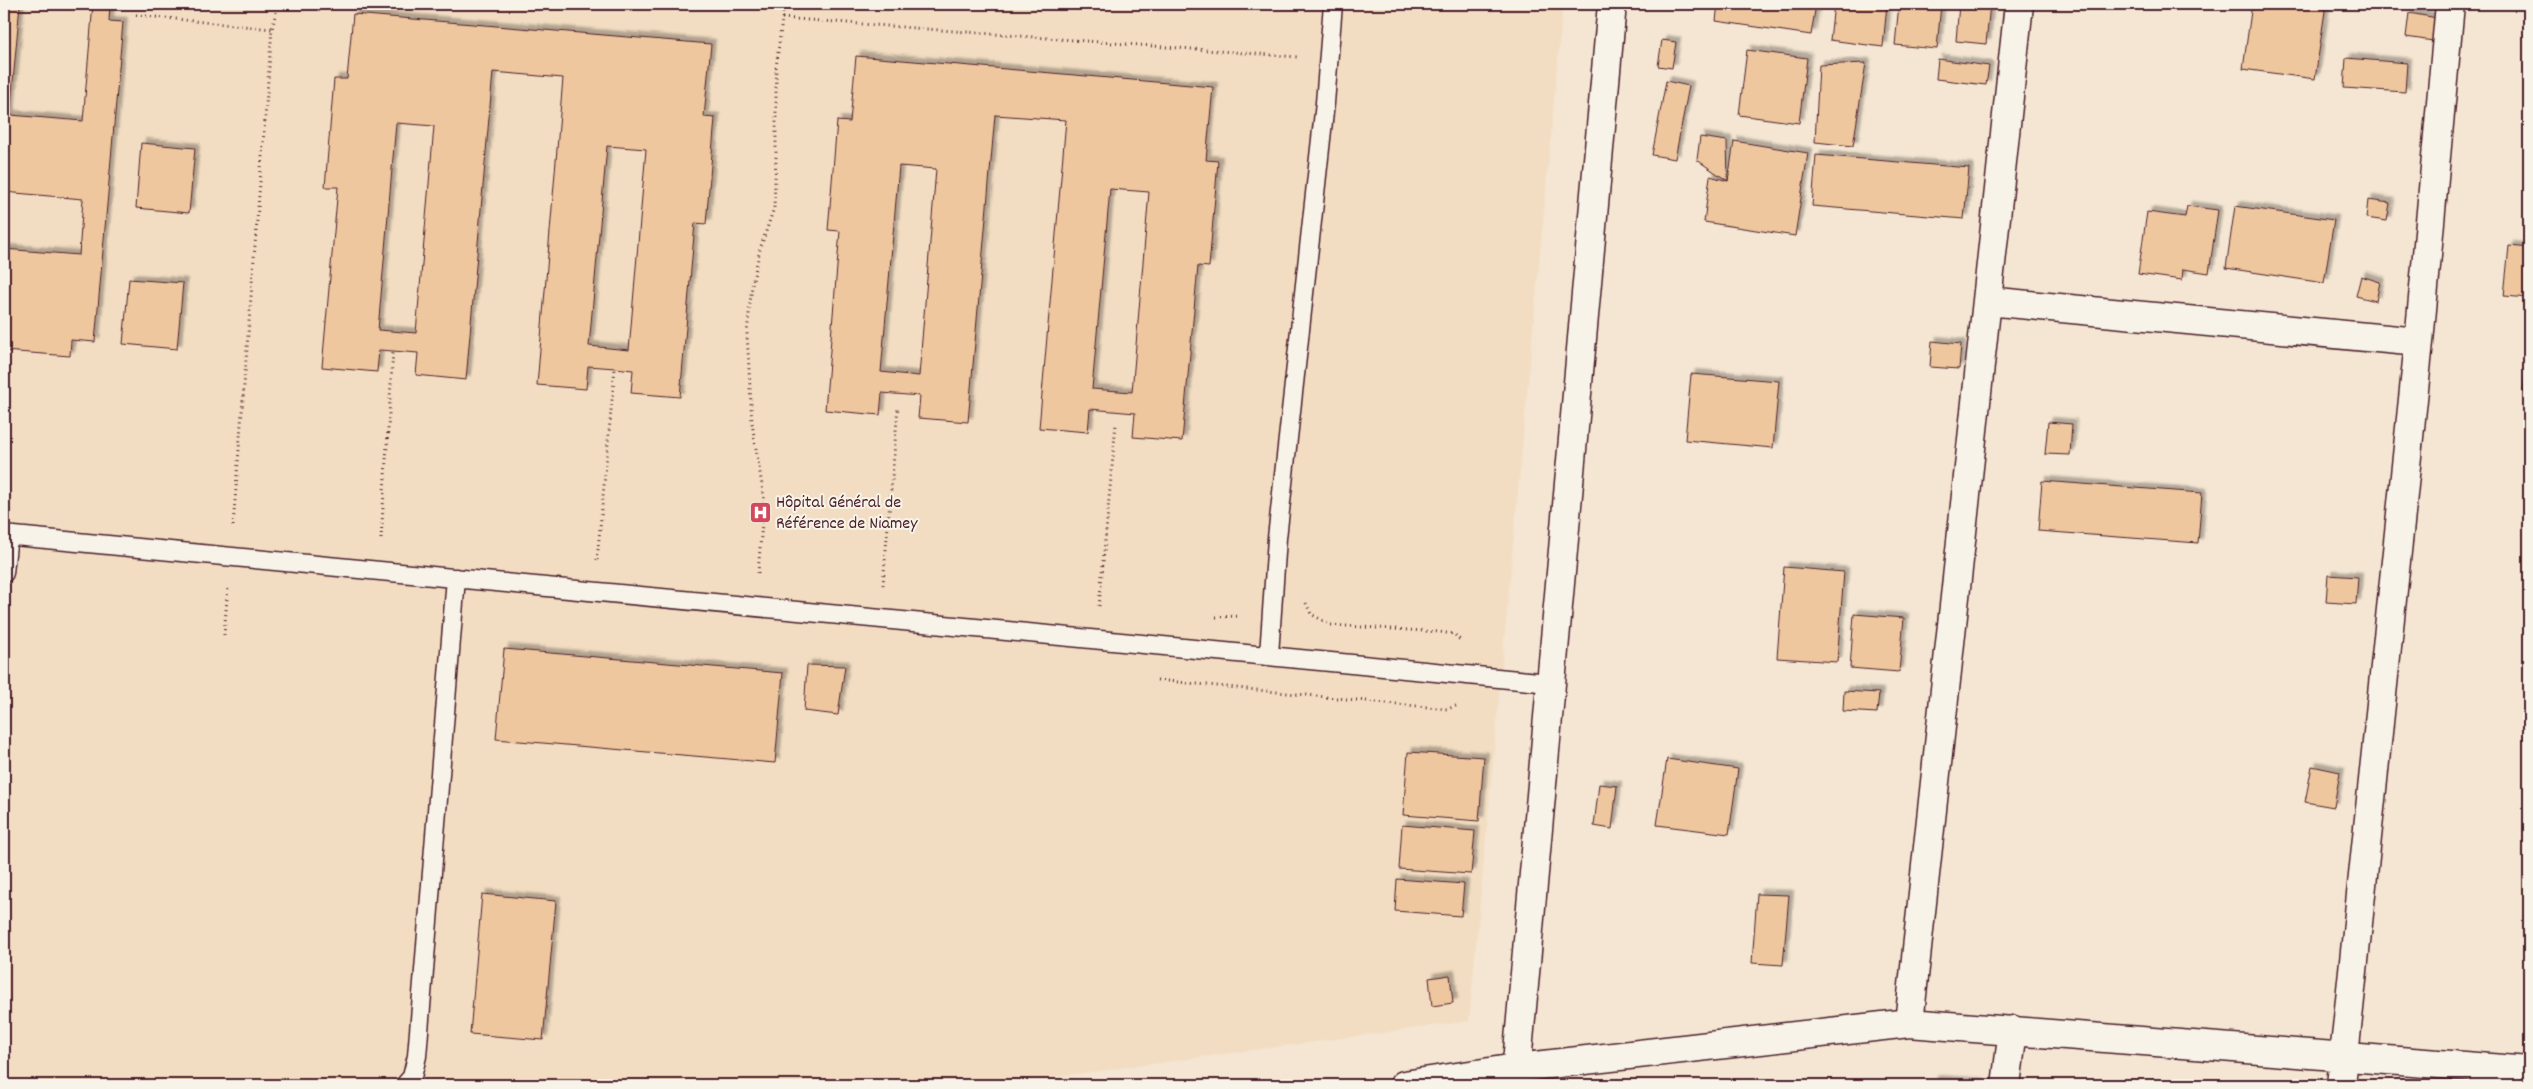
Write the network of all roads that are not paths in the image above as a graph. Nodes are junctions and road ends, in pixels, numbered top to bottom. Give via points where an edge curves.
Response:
1 (1333, 4) edge
2 (1612, 4) edge
3 (2019, 4) edge
4 (2450, 4) edge
5 (1987, 301) junction
6 (2419, 342) junction
7 (6, 535) edge
8 (4, 573) edge
9 (456, 578) junction
10 (1269, 656) junction
11 (1550, 682) junction
12 (1909, 1022) junction
13 (2013, 1030) junction
14 (2343, 1056) junction
15 (2529, 1071) edge
16 (1516, 1077) edge
17 (406, 1085) edge
18 (1404, 1085) edge
19 (2006, 1085) edge
20 (2341, 1085) edge

1 - 10 lane via 1277,538
2 - 11 street
3 - 5 street
4 - 6 street
5 - 6 street
5 - 12 street
6 - 14 street
7 - 8 lane
7 - 9 lane
9 - 10 lane
9 - 17 lane via 416,1056 412,1077
10 - 11 lane
11 - 16 street
12 - 13 street
12 - 16 street
13 - 14 street
13 - 19 street
14 - 15 street
14 - 20 street
16 - 18 street

